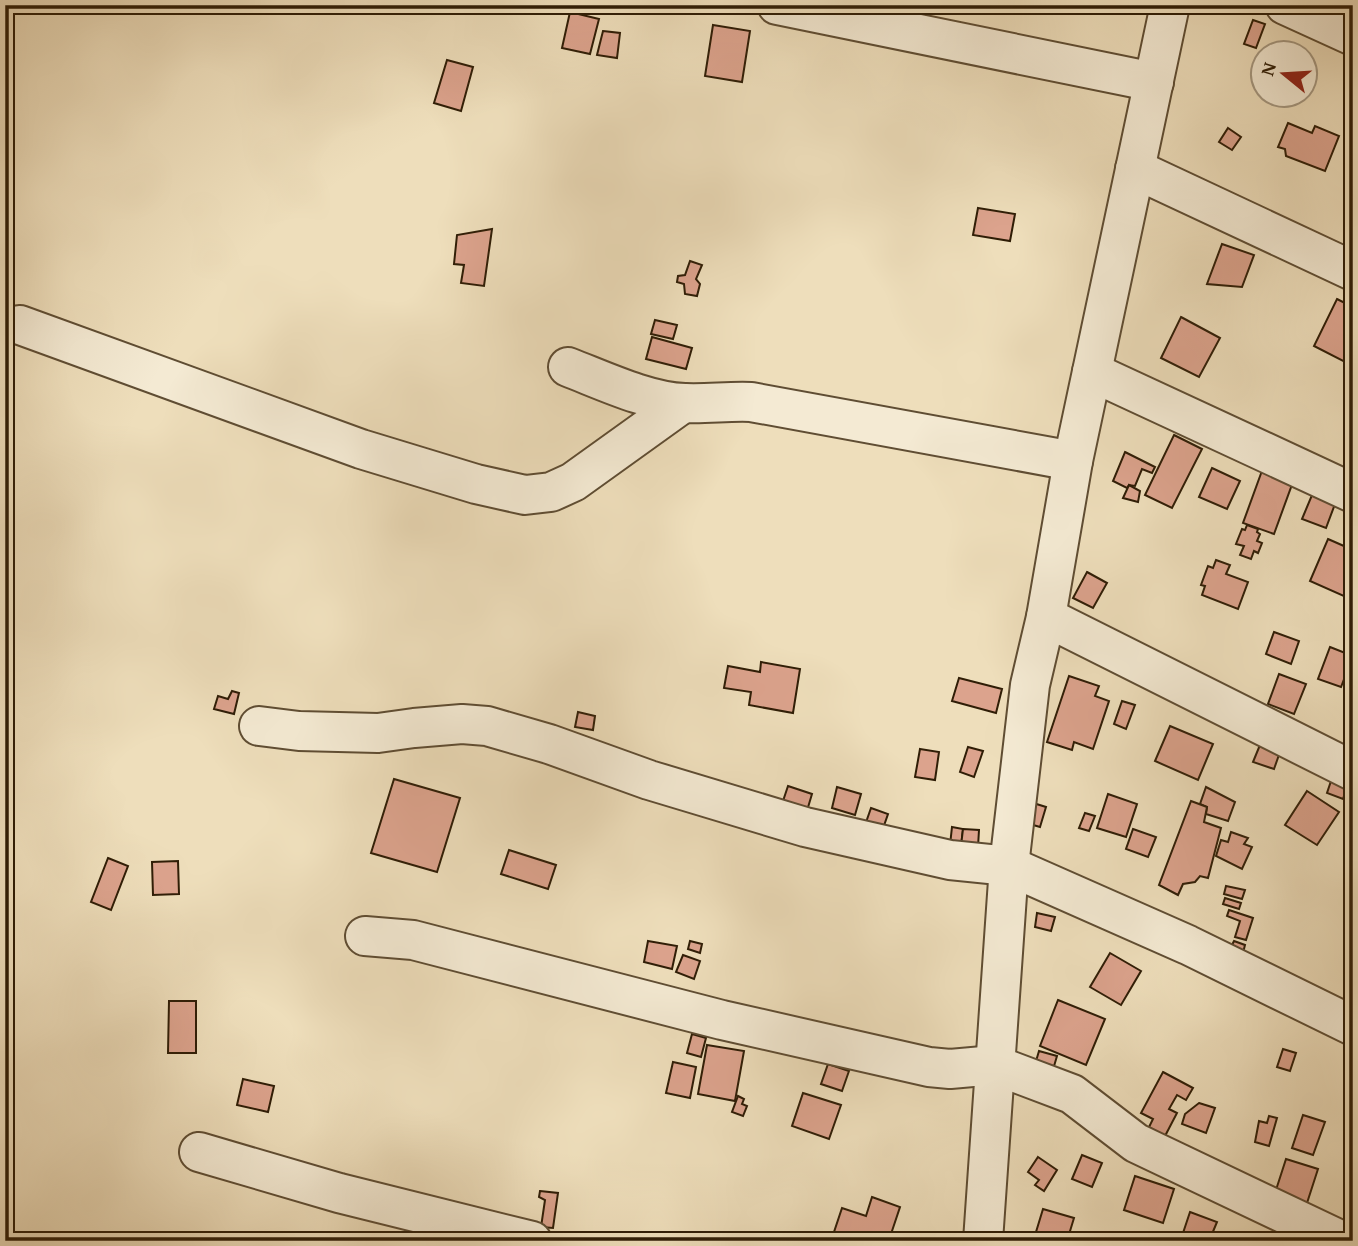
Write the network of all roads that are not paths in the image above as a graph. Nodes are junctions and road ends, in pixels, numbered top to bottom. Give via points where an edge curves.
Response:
1 (778, 5) edge
2 (1170, 5) edge
3 (1285, 5) edge
4 (1353, 36) edge
5 (1154, 82) junction
6 (1135, 169) junction
7 (1353, 271) edge
8 (20, 325) dead end
9 (568, 368) dead end
10 (1092, 372) junction
11 (683, 403) junction
12 (1073, 461) junction
13 (1353, 493) edge
14 (1046, 617) junction
15 (258, 726) dead end
16 (1353, 771) edge
17 (1009, 866) junction
18 (365, 936) dead end
19 (1353, 1026) edge
20 (995, 1065) junction
21 (199, 1152) dead end
22 (532, 1241) edge
23 (984, 1241) edge
24 (1342, 1241) edge

1 - 5 street
2 - 5 street
3 - 4 street
5 - 6 street
6 - 7 street
6 - 10 street
8 - 11 street via 362,449 525,495 551,492 573,482
9 - 11 street via 644,395
10 - 12 street
10 - 13 street
11 - 12 street via 751,402
12 - 14 street
14 - 16 street
14 - 17 street via 1030,685
15 - 17 street via 378,733 463,724 487,726 805,827 950,860
17 - 19 street via 1188,945
17 - 20 street
18 - 20 street via 413,940 722,1020 929,1067
20 - 23 street
20 - 24 street via 1072,1094 1136,1143
21 - 22 street

